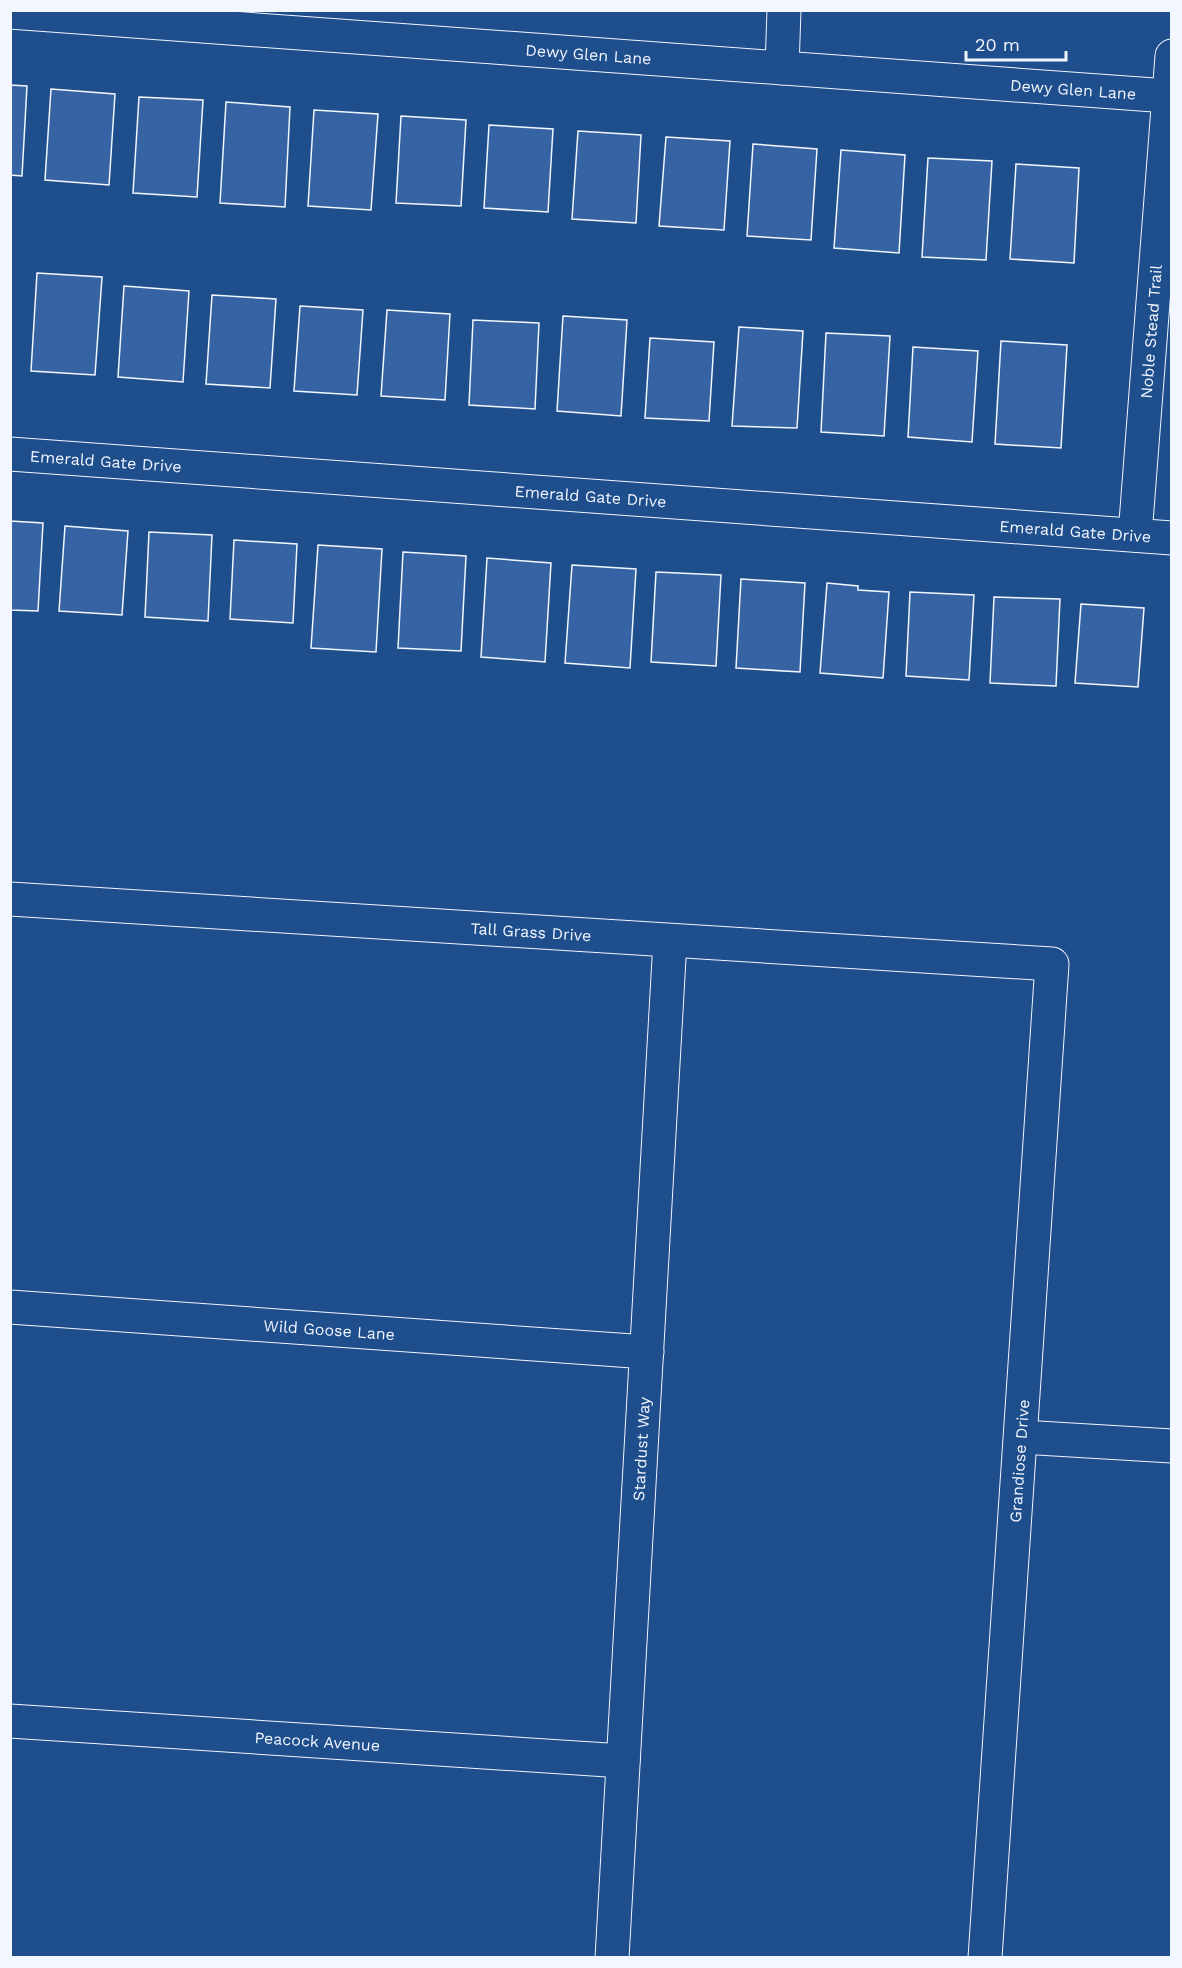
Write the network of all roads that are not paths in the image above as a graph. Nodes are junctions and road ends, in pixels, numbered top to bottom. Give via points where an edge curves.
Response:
1 (784, 10) edge
2 (10, 12) edge
3 (343, 23) edge
4 (1172, 56) edge
5 (782, 68) junction
6 (1168, 96) junction
7 (10, 454) edge
8 (1135, 535) junction
9 (1172, 538) edge
10 (10, 899) edge
11 (670, 941) junction
12 (1053, 964) joint
13 (10, 1307) edge
14 (647, 1352) junction
15 (1021, 1437) junction
16 (1172, 1446) edge
17 (10, 1721) edge
18 (623, 1761) junction
19 (612, 1958) edge
20 (986, 1958) edge

1 - 5 street
2 - 3 street, Dewy Glen Lane
3 - 5 street, Dewy Glen Lane
4 - 6 street, Noble Stead Trail
5 - 6 street, Dewy Glen Lane
6 - 8 street, Noble Stead Trail
7 - 8 street, Emerald Gate Drive
8 - 9 street, Emerald Gate Drive
10 - 11 street, Tall Grass Drive
11 - 12 street, Tall Grass Drive
11 - 14 street, Stardust Way
12 - 15 street, Grandiose Drive
13 - 14 street, Wild Goose Lane
14 - 18 street, Stardust Way
15 - 16 street
15 - 20 street, Grandiose Drive
17 - 18 street, Peacock Avenue
18 - 19 street, Stardust Way

